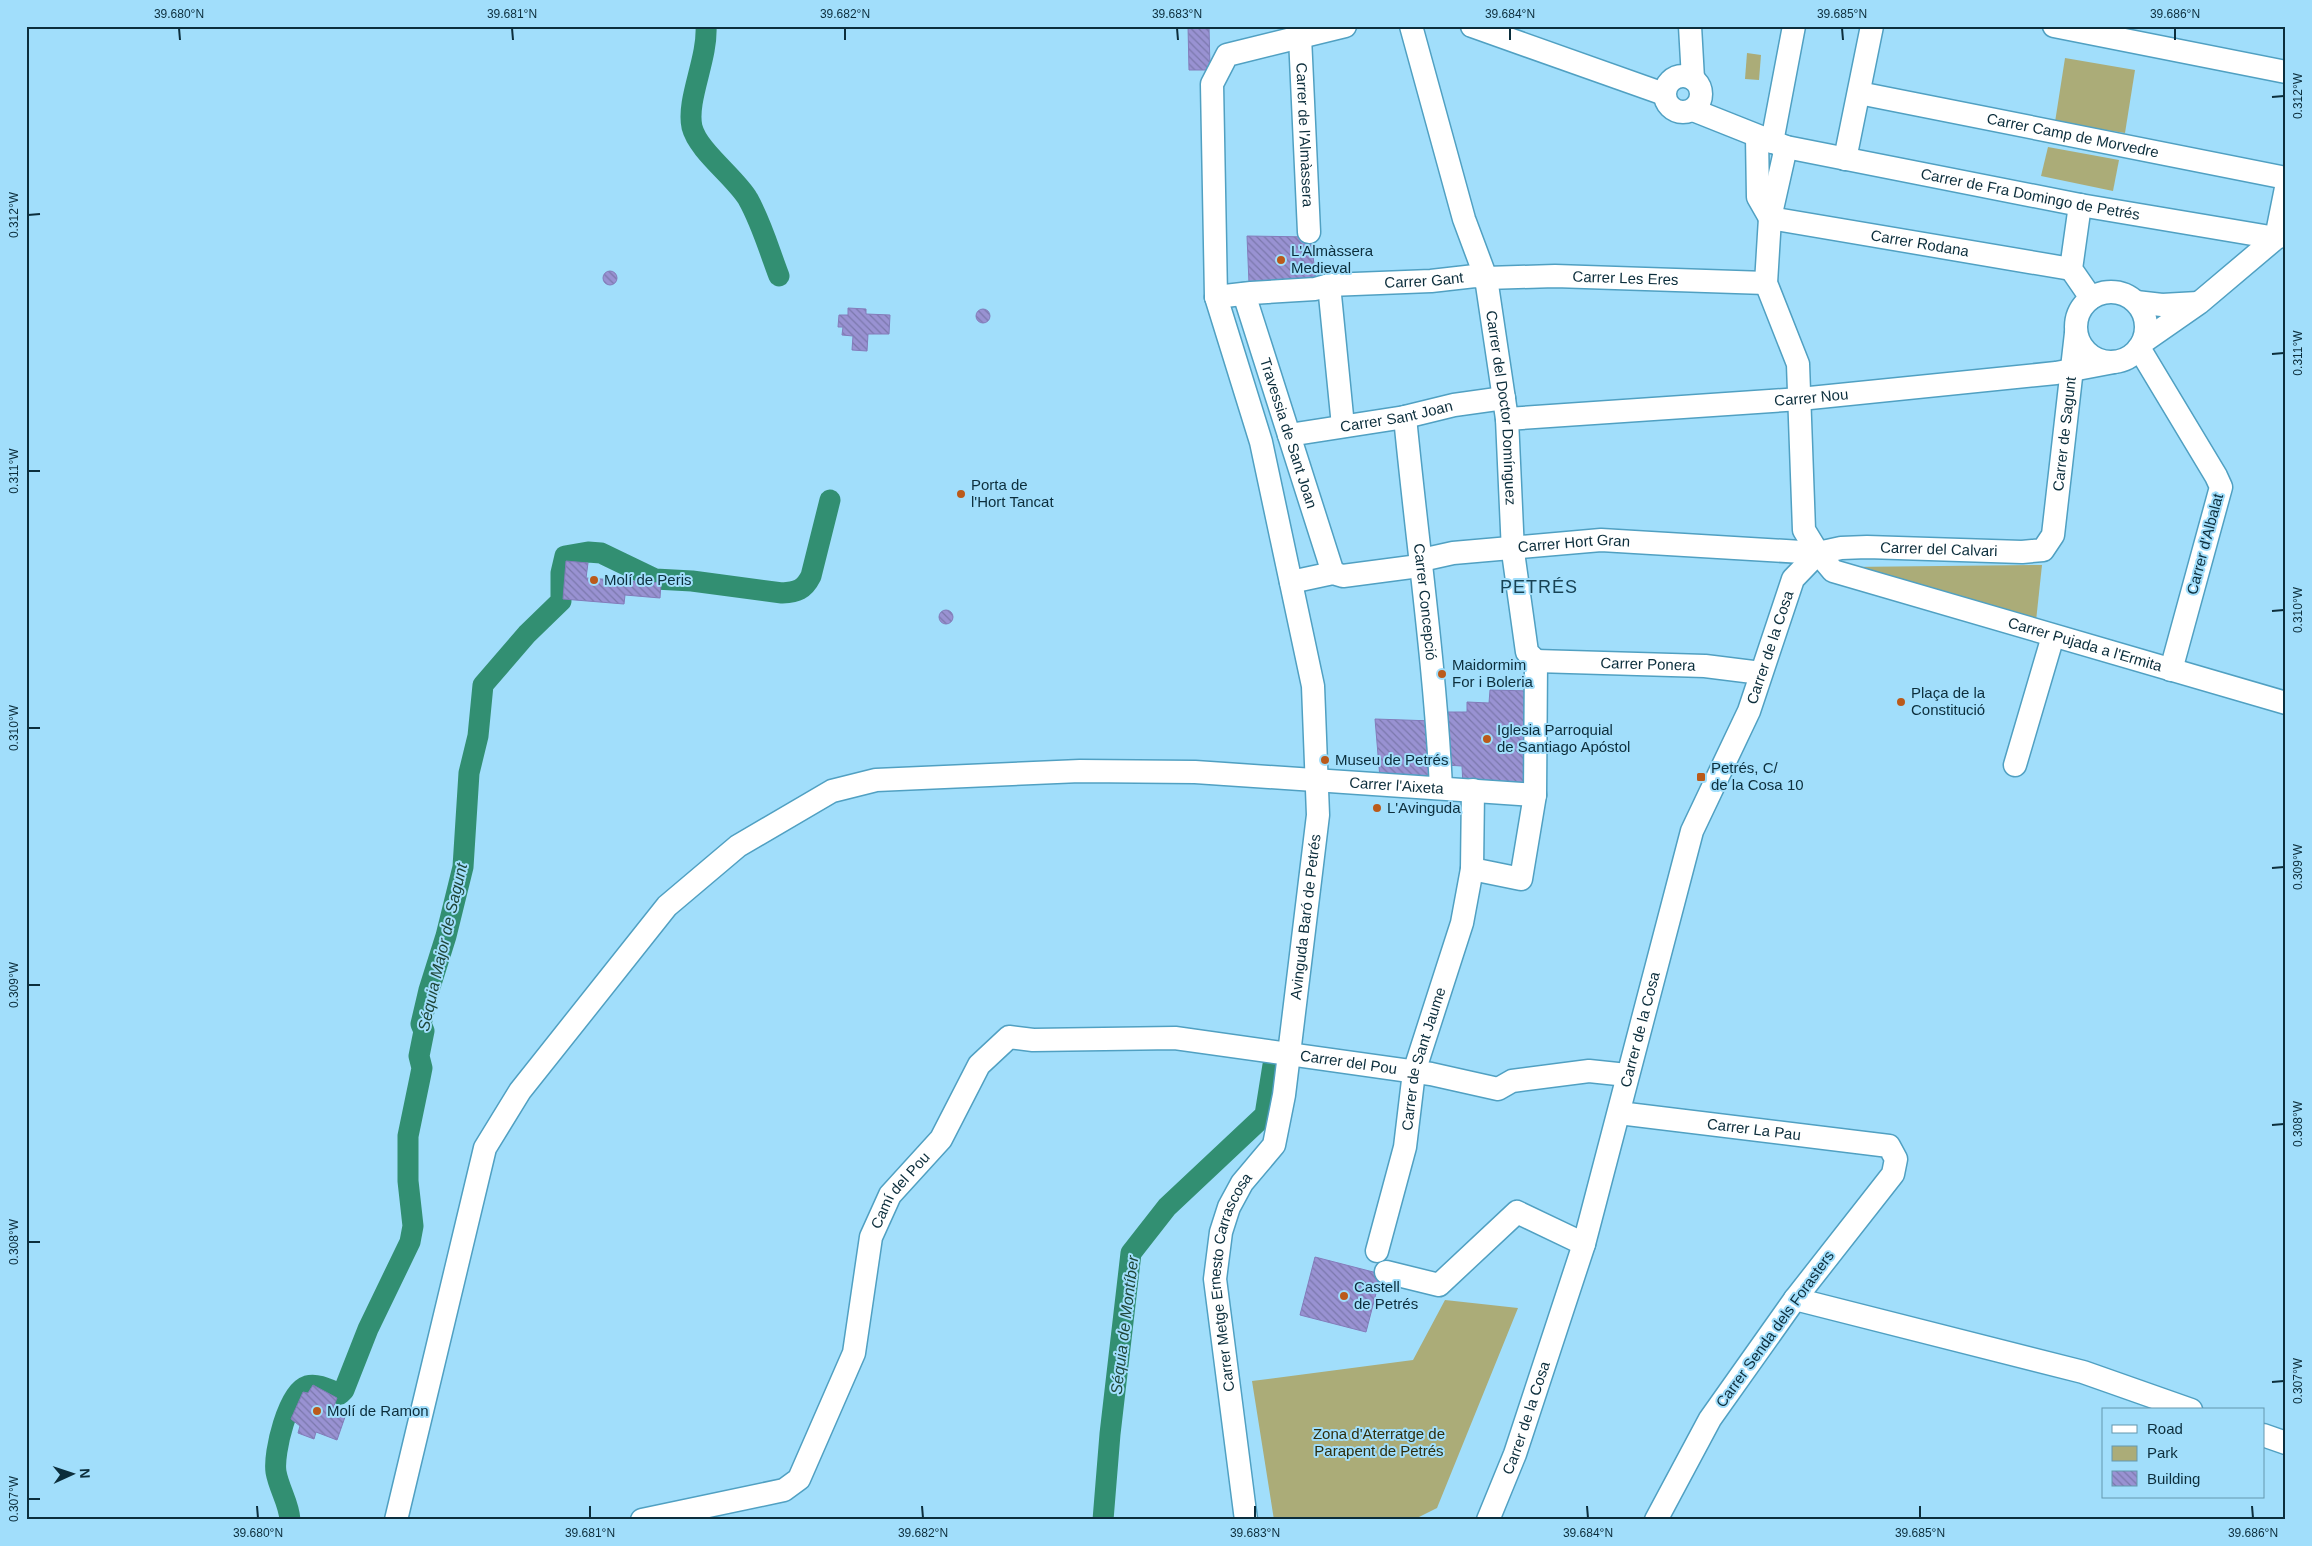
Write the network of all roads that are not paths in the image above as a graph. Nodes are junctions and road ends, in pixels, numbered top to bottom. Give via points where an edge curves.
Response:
1 (1345, 26) edge
2 (1411, 26) edge
3 (1472, 26) edge
4 (1690, 26) edge
5 (1794, 26) edge
6 (1872, 26) edge
7 (2054, 26) edge
8 (1300, 37) junction
9 (2286, 72) edge
10 (1693, 79) junction
11 (1859, 93) junction
12 (1664, 94) junction
13 (1692, 110) junction
14 (1772, 142) junction
15 (1845, 159) junction
16 (2286, 178) edge
17 (2286, 188) edge
18 (2080, 205) junction
19 (1770, 218) junction
20 (1309, 232) dead end
21 (2281, 236) edge
22 (2071, 269) junction
23 (1486, 278) junction
24 (1766, 283) junction
25 (1328, 284) junction
26 (1244, 294) junction
27 (1216, 297) junction
28 (2091, 298) junction
29 (2136, 302) junction
30 (2199, 303) junction
31 (2076, 334) junction
32 (2141, 345) junction
33 (2114, 362) junction
34 (2071, 370) junction
35 (1800, 399) junction
36 (1505, 408) junction
37 (1405, 417) junction
38 (1343, 426) junction
39 (1288, 435) junction
40 (2053, 535) joint
41 (1513, 546) junction
42 (1891, 548) junction
43 (1818, 553) junction
44 (1420, 566) junction
45 (1333, 573) junction
46 (1291, 582) junction
47 (1884, 587) junction
48 (2053, 636) junction
49 (1536, 661) junction
50 (2171, 670) junction
51 (1761, 673) junction
52 (2286, 703) edge
53 (2016, 765) dead end
54 (1318, 779) junction
55 (1441, 788) junction
56 (1473, 790) junction
57 (1535, 795) junction
58 (1472, 869) junction
59 (1289, 1054) junction
60 (1414, 1072) junction
61 (1627, 1075) junction
62 (1619, 1113) junction
63 (1889, 1146) joint
64 (1584, 1244) junction
65 (1377, 1251) dead end
66 (1386, 1272) dead end
67 (1795, 1299) junction
68 (2185, 1408) edge
69 (2264, 1435) edge
70 (2286, 1443) edge
71 (396, 1520) edge
72 (642, 1520) edge
73 (1246, 1520) edge
74 (1488, 1520) edge
75 (1656, 1520) edge

1 - 8 street
2 - 23 street, Carrer del Doctor Domínguez via 1464,219
3 - 12 street
4 - 10 street
5 - 14 street
6 - 11 street
7 - 9 street
8 - 20 street, Carrer de l'Almàssera
8 - 27 street, Avinguda Baró de Petrés via 1227,55 1212,84
10 - 12 street via 1673,78
10 - 13 street via 1700,87 1701,98
11 - 15 street
11 - 16 street, Carrer Camp de Morvedre
12 - 13 street via 1672,110 1682,113
13 - 14 street, Carrer de Fra Domingo de Petrés
14 - 15 street, Carrer de Fra Domingo de Petrés
14 - 19 street
14 - 19 street via 1758,197
15 - 18 street, Carrer de Fra Domingo de Petrés
17 - 21 street
18 - 21 street, Carrer de Fra Domingo de Petrés
18 - 22 street
19 - 22 street, Carrer Rodana
19 - 24 street
21 - 30 street
22 - 28 street
23 - 24 street, Carrer Les Eres via 1554,276
23 - 25 street, Carrer Gant
23 - 36 street, Carrer del Doctor Domínguez
24 - 35 street, Carrer Pujada a l'Ermita via 1798,364
25 - 26 street, Carrer Gant via 1315,289
25 - 38 street
26 - 27 street, Carrer Gant
26 - 39 street, Travessia de Sant Joan
27 - 46 street, Avinguda Baró de Petrés via 1261,442
28 - 29 street via 2115,292
28 - 31 street via 2079,313
29 - 30 street via 2162,305
29 - 32 street via 2146,328
30 - 32 street
31 - 33 street via 2088,354
31 - 34 street, Carrer de Sagunt
32 - 33 street via 2126,359
32 - 50 street, Carrer d'Albalat via 2221,487
33 - 34 street, Carrer Nou
34 - 35 street, Carrer Nou
34 - 40 street, Carrer de Sagunt
35 - 36 street, Carrer Nou
35 - 43 street, Carrer Pujada a l'Ermita via 1804,530
36 - 37 street, Carrer Sant Joan via 1454,405
36 - 41 street, Carrer del Doctor Domínguez
37 - 38 street, Carrer Sant Joan
37 - 44 street, Carrer Concepció
38 - 39 street, Carrer Sant Joan
39 - 45 street, Travessia de Sant Joan
40 - 42 street, Carrer del Calvari via 2043,550 2022,552
41 - 43 street, Carrer Hort Gran via 1601,540
41 - 44 street, Carrer Hort Gran via 1453,553 1426,559
41 - 49 street, Carrer del Doctor Domínguez via 1527,652
42 - 43 street, Carrer del Calvari via 1842,548
42 - 47 street via 1881,574
43 - 47 street, Carrer Pujada a l'Ermita via 1833,571
43 - 51 street, Carrer de la Cosa via 1793,579
44 - 45 street, Carrer Hort Gran via 1344,576
44 - 55 street, Carrer Concepció via 1437,714
45 - 46 street, Carrer Hort Gran
46 - 54 street, Avinguda Baró de Petrés via 1313,686
47 - 48 street, Carrer Pujada a l'Ermita
48 - 50 street, Carrer Pujada a l'Ermita
48 - 53 street
49 - 51 street, Carrer Ponera via 1705,666
49 - 57 street, Carrer del Doctor Domínguez
50 - 52 street, Carrer Pujada a l'Ermita
51 - 61 street, Carrer de la Cosa via 1749,711 1692,831
54 - 55 street, Carrer l'Aixeta
54 - 59 street, Avinguda Baró de Petrés via 1318,815
54 - 71 street, Carrer l'Aixeta via 1195,772 1080,771 876,780 832,790 738,846 667,906 520,1091 485,1148
55 - 56 street, Carrer l'Aixeta
56 - 57 street, Carrer l'Aixeta
56 - 58 street, Carrer de Sant Jaume
57 - 58 street, Carrer del Doctor Domínguez via 1521,879
58 - 60 street, Carrer de Sant Jaume via 1462,923
59 - 60 street, Carrer del Pou
59 - 72 street, Camí del Pou via 1175,1038 1033,1040 1008,1037 979,1065 941,1139 890,1195 871,1237 854,1353 799,1478 784,1490
59 - 73 street, Carrer Metge Ernesto Carrascosa via 1274,1145 1242,1183 1229,1207 1221,1232 1215,1280
60 - 61 street, Carrer del Pou via 1498,1089 1512,1081 1588,1070
60 - 65 street, Carrer de Sant Jaume via 1405,1148
61 - 62 street, Carrer de la Cosa
62 - 63 street, Carrer La Pau
62 - 64 street, Carrer de la Cosa
63 - 67 street, Carrer Senda dels Forasters via 1896,1160 1893,1174
64 - 66 street via 1517,1212 1438,1285
64 - 74 street, Carrer de la Cosa via 1514,1454
67 - 68 street via 2083,1372
67 - 75 street, Carrer Senda dels Forasters via 1710,1419
69 - 70 street

